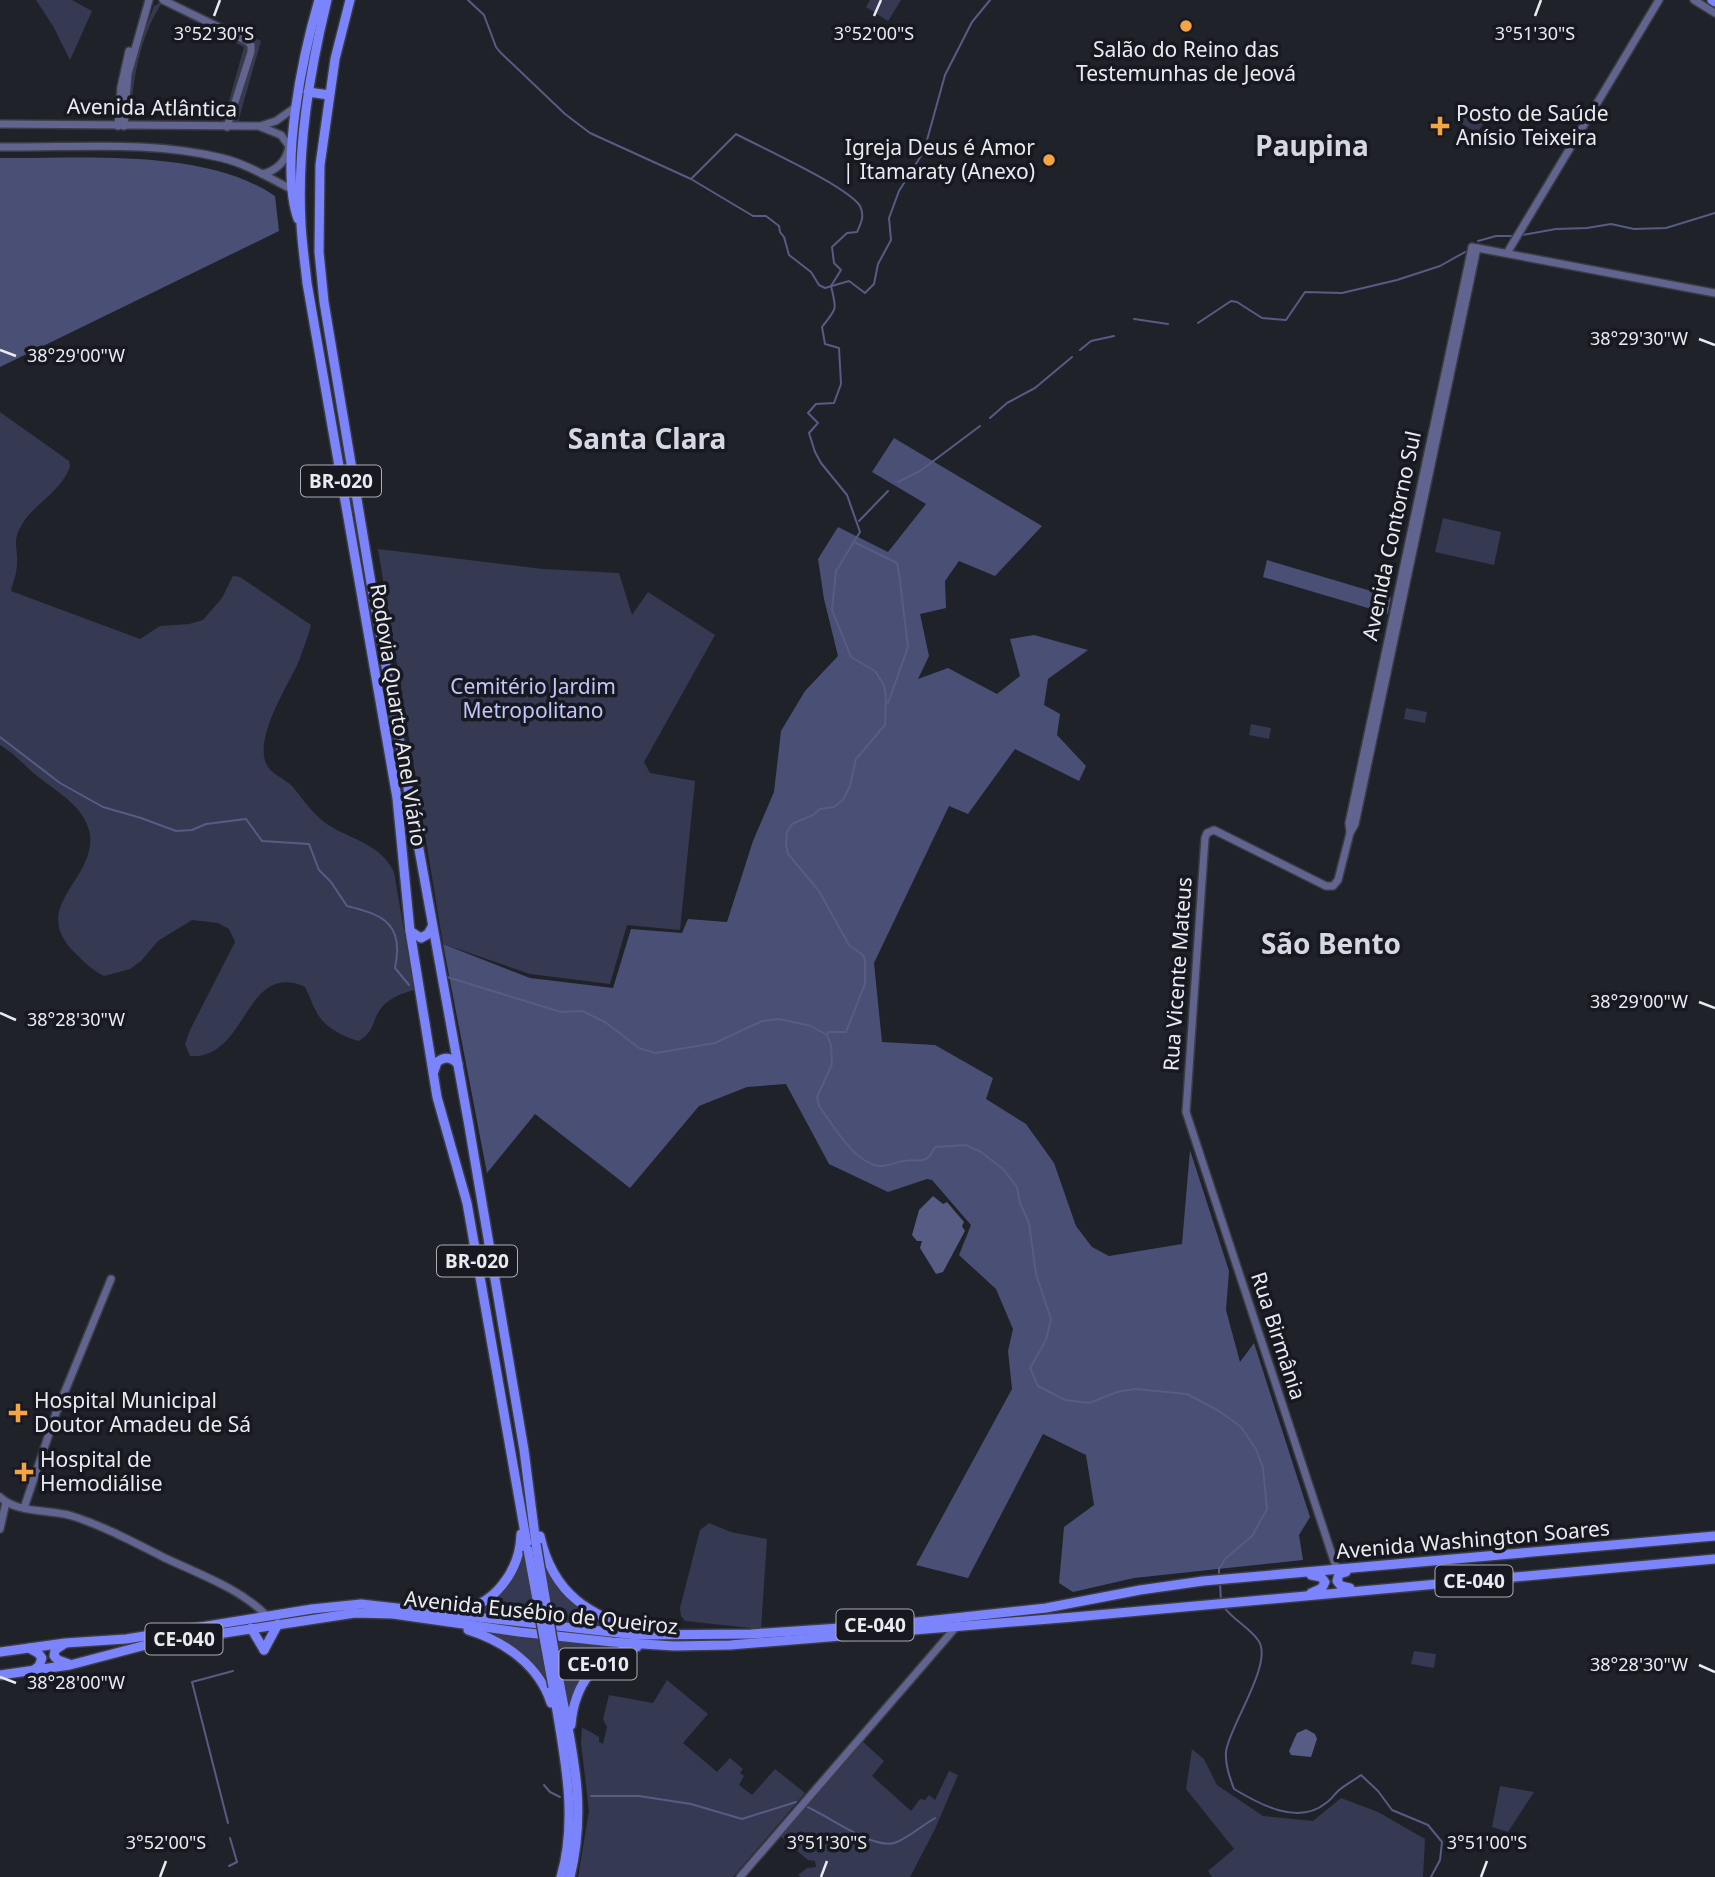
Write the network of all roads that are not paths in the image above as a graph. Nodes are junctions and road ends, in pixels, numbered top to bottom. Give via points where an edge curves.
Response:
1 (147, 0) edge
2 (163, 0) edge
3 (319, 0) edge
4 (327, 0) edge
5 (350, 0) edge
6 (1659, 0) edge
7 (1694, 0) edge
8 (1715, 13) edge
9 (307, 92) junction
10 (329, 95) junction
11 (297, 106) junction
12 (0, 124) edge
13 (121, 126) junction
14 (260, 126) junction
15 (228, 127) junction
16 (0, 147) edge
17 (262, 174) junction
18 (291, 189) junction
19 (301, 225) junction
20 (1507, 253) junction
21 (1715, 293) edge
22 (338, 389) junction
23 (326, 392) junction
24 (351, 467) junction
25 (339, 470) junction
26 (1205, 838) joint
27 (432, 926) junction
28 (410, 931) junction
29 (458, 1065) junction
30 (434, 1072) junction
31 (1186, 1112) joint
32 (112, 1280) dead end
33 (496, 1293) junction
34 (483, 1297) junction
35 (529, 1490) junction
36 (2, 1501) edge
37 (24, 1508) junction
38 (522, 1514) junction
39 (0, 1529) edge
40 (1715, 1536) edge
41 (532, 1547) junction
42 (1715, 1559) edge
43 (1358, 1568) junction
44 (1337, 1570) junction
45 (1302, 1573) junction
46 (1203, 1581) joint
47 (1361, 1591) junction
48 (1303, 1596) junction
49 (1208, 1605) joint
50 (432, 1615) junction
51 (267, 1616) junction
52 (278, 1624) junction
53 (956, 1627) junction
54 (251, 1628) junction
55 (941, 1628) junction
56 (657, 1635) junction
57 (65, 1643) junction
58 (674, 1646) junction
59 (28, 1648) junction
60 (0, 1653) edge
61 (924, 1660) junction
62 (70, 1665) junction
63 (33, 1670) junction
64 (0, 1675) edge
65 (565, 1736) junction
66 (561, 1877) edge
67 (570, 1877) edge
68 (737, 1877) edge

1 - 13 street via 128,74
2 - 15 street via 251,46
3 - 11 highway
4 - 9 highway, Rodovia Quarto Anel Viário / BR-020
5 - 10 highway, Rodovia Quarto Anel Viário / BR-020
6 - 20 street
7 - 8 street
9 - 10 highway
9 - 19 highway, Rodovia Quarto Anel Viário / BR-020
10 - 22 highway, Rodovia Quarto Anel Viário / BR-020 via 320,165 319,252
11 - 14 street, Avenida Atlântica
11 - 18 highway
12 - 13 street, Avenida Atlântica
13 - 15 street, Avenida Atlântica
14 - 15 street, Avenida Atlântica
14 - 17 street via 281,135 289,146 282,163
16 - 17 street, Avenida Atlântica via 187,152 223,158
17 - 18 street, Avenida Atlântica
18 - 19 highway
19 - 23 highway, Rodovia Quarto Anel Viário / BR-020
20 - 21 street
20 - 26 street, Avenida Contorno Sul via 1475,247 1355,824 1336,884 1329,887 1218,832 1209,831
22 - 23 highway
22 - 24 highway, Rodovia Quarto Anel Viário / BR-020
23 - 25 highway, Rodovia Quarto Anel Viário / BR-020
24 - 25 highway
24 - 27 highway, Rodovia Quarto Anel Viário / BR-020
25 - 28 highway, Rodovia Quarto Anel Viário / BR-020 via 397,798
26 - 31 street, Rua Vicente Mateus
27 - 28 highway via 421,938
27 - 29 highway, Rodovia Quarto Anel Viário / BR-020
28 - 30 highway, Rodovia Quarto Anel Viário / BR-020
29 - 30 highway via 444,1058
29 - 33 highway, Rodovia Quarto Anel Viário / BR-020
30 - 34 highway, Rodovia Quarto Anel Viário / BR-020 via 467,1203
31 - 44 street, Rua Birmânia
32 - 37 street via 56,1413
33 - 34 highway
33 - 35 highway, Rodovia Quarto Anel Viário / BR-020
34 - 38 highway, Rodovia Quarto Anel Viário / BR-020
35 - 41 highway, BR-020
35 - 56 highway via 543,1551 563,1588 600,1617
36 - 37 street
36 - 39 street
37 - 51 street via 64,1514 98,1526 230,1590
38 - 41 highway, BR-020
38 - 50 highway, BR-020 via 519,1552 500,1588 474,1606
40 - 43 highway, Avenida Washington Soares / CE-040
41 - 65 highway, BR-020, bridge
42 - 47 highway, Avenida Washington Soares / CE-040
43 - 44 highway, Avenida Washington Soares / CE-040
43 - 47 highway via 1339,1574 1336,1581
44 - 45 highway, Avenida Washington Soares / CE-040
45 - 46 highway, Avenida Washington Soares / CE-040
45 - 48 highway via 1318,1575 1325,1582
46 - 56 highway, Avenida Eusébio de Queiroz / CE-040 via 1046,1608 938,1620 773,1633
47 - 48 highway, Avenida Washington Soares / CE-040
48 - 49 highway, Avenida Washington Soares / CE-040
49 - 53 highway, Avenida Eusébio de Queiroz / CE-040
50 - 51 highway, Avenida Eusébio de Queiroz / CE-040 via 361,1604
50 - 52 highway, Avenida Eusébio de Queiroz / CE-040 via 355,1612
50 - 56 highway, Avenida Eusébio de Queiroz / CE-040
50 - 58 highway, Avenida Eusébio de Queiroz / CE-040 via 547,1635
50 - 65 highway via 488,1636 514,1652 543,1686
51 - 57 highway, Avenida Eusébio de Queiroz / CE-040 via 126,1639
52 - 54 highway, Avenida Eusébio de Queiroz / CE-040
52 - 54 highway via 264,1650
53 - 55 highway, Avenida Eusébio de Queiroz / CE-040
53 - 61 street
54 - 62 highway, Avenida Eusébio de Queiroz / CE-040 via 146,1645
55 - 58 highway, Avenida Eusébio de Queiroz / CE-040 via 765,1644
55 - 61 street via 942,1638
57 - 59 highway, Avenida Eusébio de Queiroz / CE-040
57 - 62 highway via 54,1656
58 - 65 highway, CE-010 via 629,1649 601,1661 576,1695
59 - 60 highway, Avenida Eusébio de Queiroz / CE-040
59 - 63 highway via 42,1658
61 - 68 street
62 - 63 highway, Avenida Eusébio de Queiroz / CE-040
63 - 64 highway, Avenida Eusébio de Queiroz / CE-040
65 - 66 highway, CE-010 via 569,1821
65 - 67 highway, CE-010 via 579,1811

